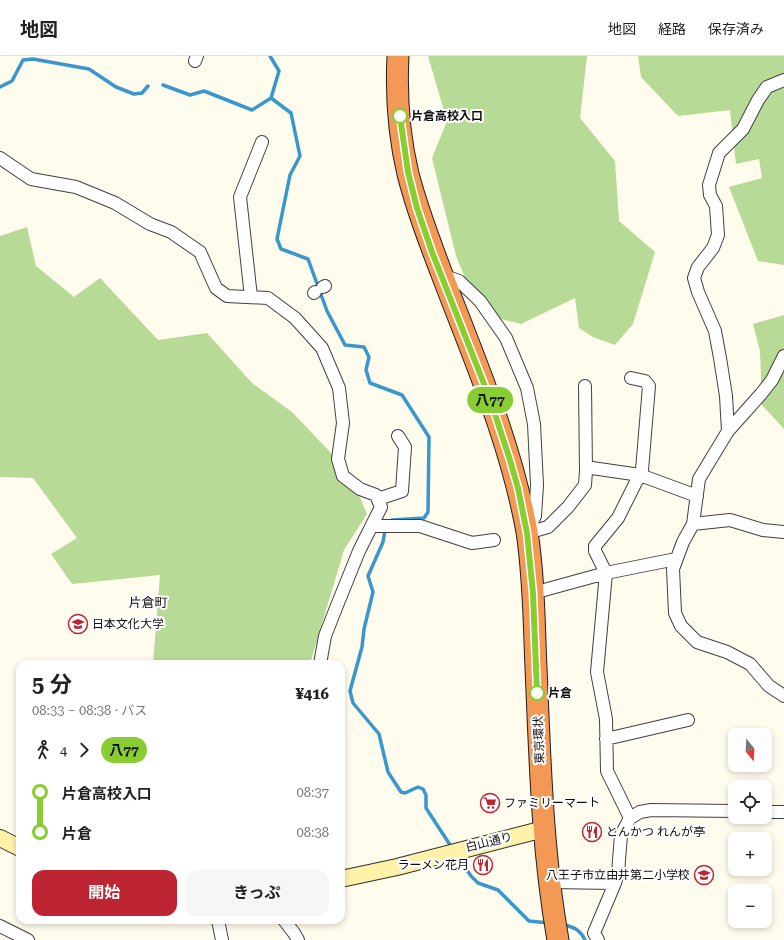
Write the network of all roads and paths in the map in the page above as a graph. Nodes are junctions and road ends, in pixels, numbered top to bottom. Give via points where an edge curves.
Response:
1 (398, 56) edge
2 (784, 80) edge
3 (262, 142) dead end
4 (0, 158) edge
5 (442, 274) junction
6 (251, 297) junction
7 (784, 356) edge
8 (630, 378) dead end
9 (585, 386) dead end
10 (728, 431) junction
11 (398, 436) dead end
12 (586, 470) junction
13 (640, 475) junction
14 (697, 496) junction
15 (378, 499) junction
16 (693, 524) junction
17 (372, 526) junction
18 (784, 532) edge
19 (527, 533) junction
20 (494, 540) dead end
21 (676, 559) junction
22 (606, 573) junction
23 (533, 593) junction
24 (321, 660) edge
25 (784, 696) edge
26 (688, 720) dead end
27 (606, 739) junction
28 (728, 811) edge
29 (772, 812) edge
30 (784, 812) edge
31 (630, 818) junction
32 (544, 829) junction
33 (0, 838) edge
34 (16, 846) edge
35 (345, 878) edge
36 (550, 882) junction
37 (615, 883) junction
38 (219, 924) edge
39 (287, 924) edge
40 (0, 926) edge
41 (556, 929) edge
42 (28, 940) edge
43 (222, 940) edge
44 (298, 940) edge
45 (598, 940) edge

1 - 5 highway, 東京環状 via 400,116 408,172 420,216
2 - 10 street via 767,87 743,130 719,152 709,185 710,195 716,206 718,234 713,248 698,267 694,278 715,332 726,396
3 - 6 street via 240,197
4 - 6 street via 31,179 76,187 115,203 150,224 171,232 200,252 216,288 226,296
5 - 19 highway, 東京環状 via 502,436 516,481
5 - 19 street via 459,281 480,301 506,338 527,388 534,424 537,484 535,516
6 - 15 street via 268,298 289,313 322,348 339,388 343,423 338,459 343,476 360,490 376,495
7 - 10 street via 772,380
8 - 13 street via 645,380 649,386
9 - 12 street
10 - 14 street via 699,479
11 - 15 street via 405,447 402,491
12 - 13 street via 592,468
12 - 19 street via 585,485 568,507 548,527
13 - 14 street
13 - 22 street via 618,518 595,546
14 - 16 street
15 - 17 street via 381,507
16 - 18 street via 730,520 763,530
16 - 21 street
17 - 20 street via 420,526 472,543
17 - 24 street via 359,551 325,636
19 - 23 highway, 東京環状
21 - 22 street
21 - 25 street via 673,569 675,613 681,626 697,642 727,652 750,664 769,686
22 - 23 street
22 - 27 street via 597,672 606,719
23 - 32 highway, 東京環状
26 - 27 street
27 - 31 street via 607,771
28 - 31 street via 651,810 640,812
29 - 30 street
31 - 37 street via 620,835
32 - 35 street, 白山通り
32 - 36 highway, 東京環状
33 - 34 street
36 - 37 street
36 - 41 highway, 東京環状
37 - 45 street via 594,933
38 - 43 street
39 - 44 street
40 - 42 street

